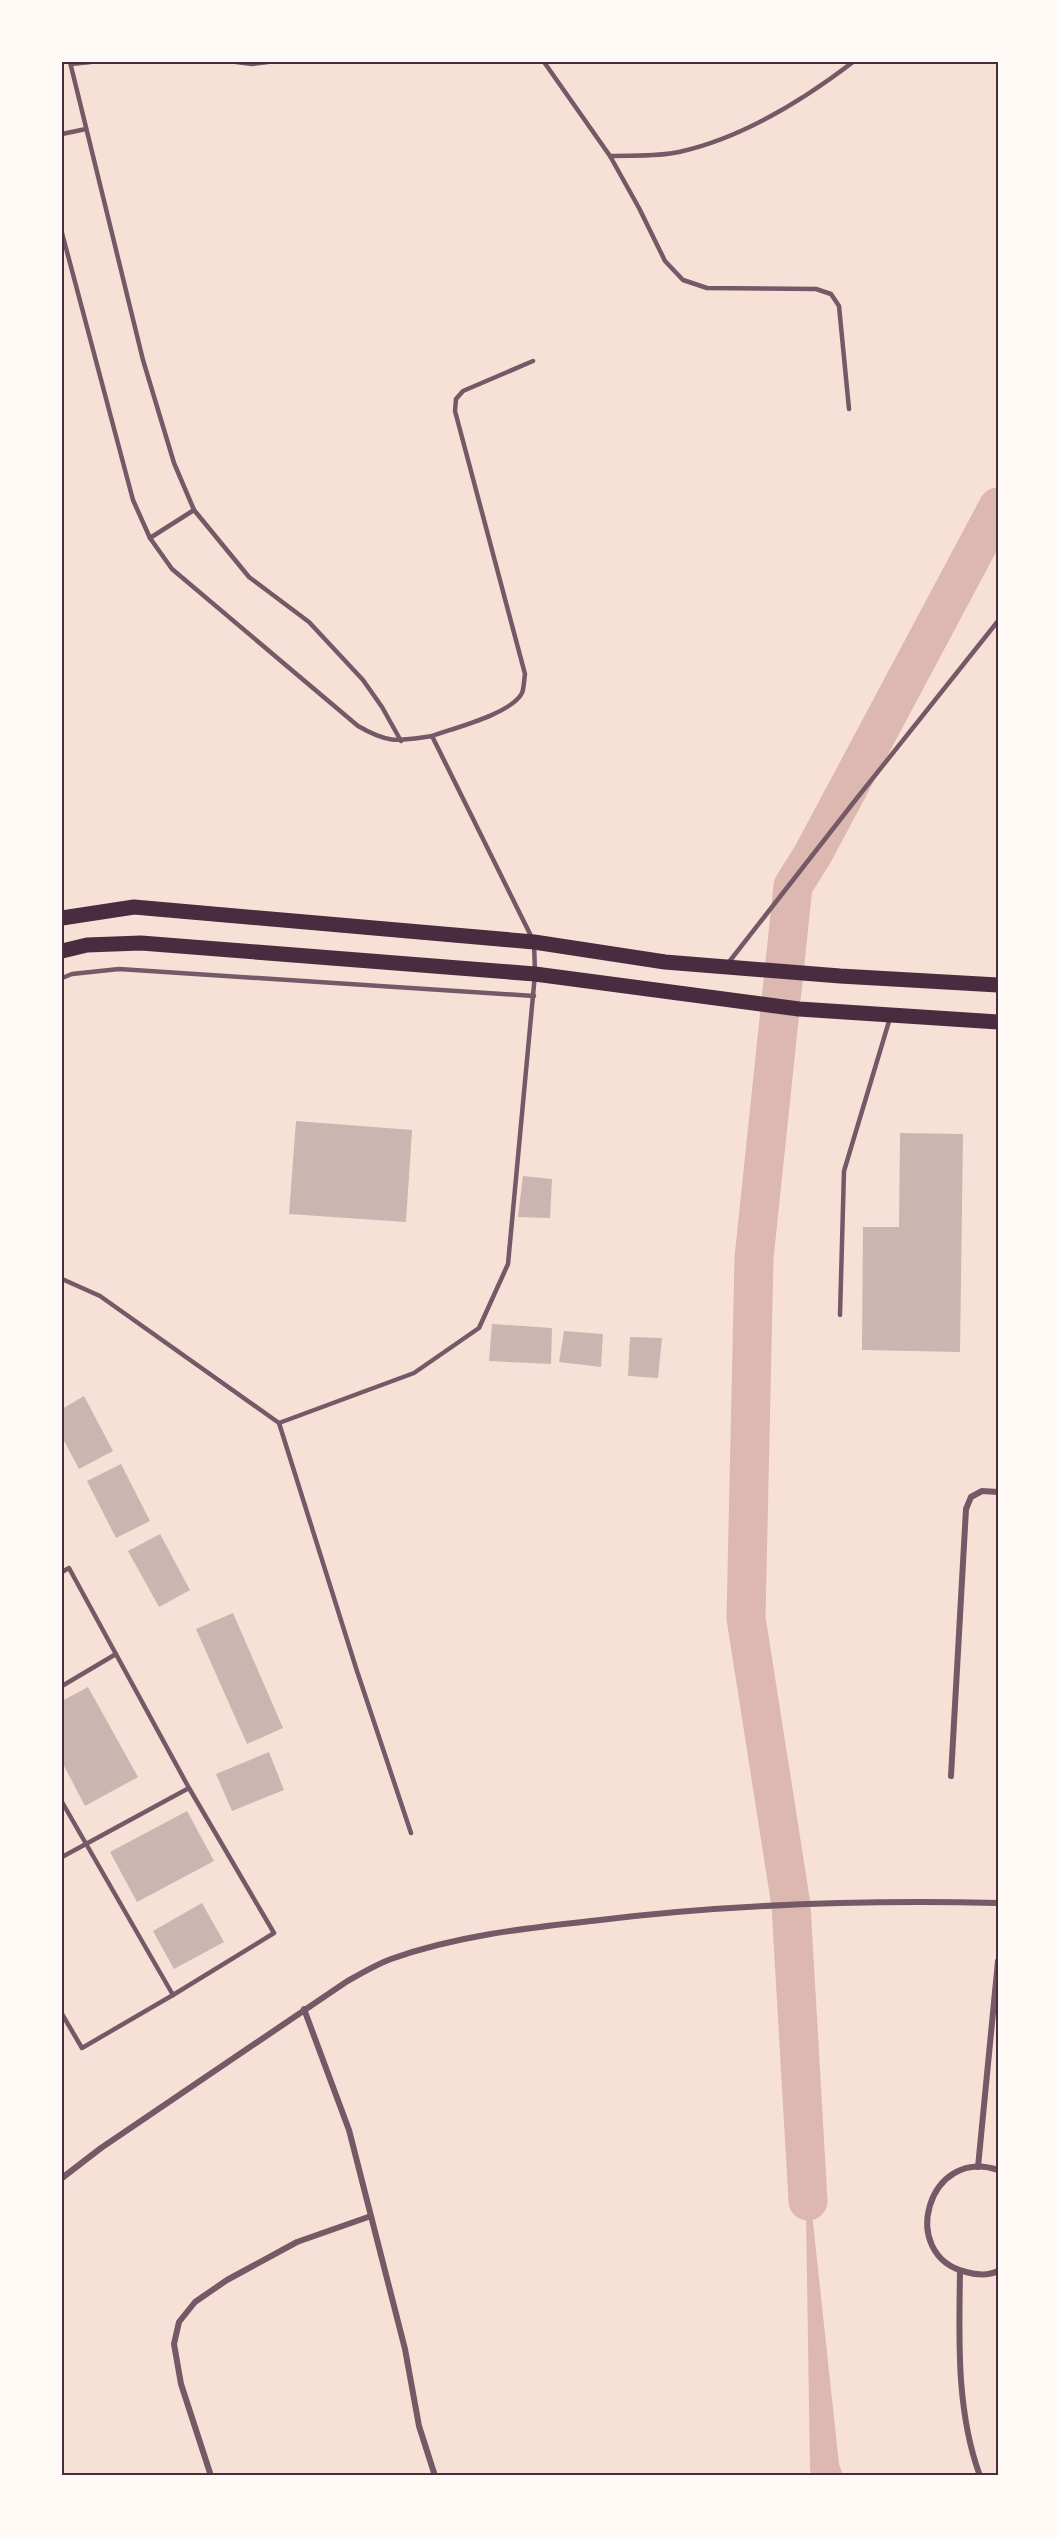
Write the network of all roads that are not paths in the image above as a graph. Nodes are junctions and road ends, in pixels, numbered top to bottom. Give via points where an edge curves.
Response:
1 (91, 62) edge
2 (236, 62) edge
3 (268, 62) edge
4 (544, 62) edge
5 (853, 62) edge
6 (71, 63) edge
7 (86, 129) junction
8 (62, 134) edge
9 (610, 156) junction
10 (62, 233) edge
11 (533, 361) dead end
12 (849, 409) dead end
13 (194, 510) junction
14 (150, 538) junction
15 (999, 621) edge
16 (432, 736) junction
17 (401, 741) junction
18 (62, 918) edge
19 (534, 942) junction
20 (62, 951) edge
21 (725, 967) junction
22 (535, 974) junction
23 (62, 978) edge
24 (999, 985) edge
25 (534, 996) junction
26 (891, 1015) junction
27 (999, 1022) edge
28 (62, 1279) edge
29 (840, 1315) dead end
30 (279, 1423) junction
31 (999, 1492) edge
32 (62, 1572) edge
33 (116, 1654) junction
34 (62, 1686) edge
35 (951, 1776) dead end
36 (189, 1788) junction
37 (62, 1802) edge
38 (411, 1833) dead end
39 (86, 1844) junction
40 (62, 1857) edge
41 (999, 1903) edge
42 (999, 1961) edge
43 (173, 1995) junction
44 (304, 2009) junction
45 (62, 2014) edge
46 (978, 2167) junction
47 (999, 2170) edge
48 (62, 2178) edge
49 (371, 2216) junction
50 (960, 2271) junction
51 (999, 2271) edge
52 (211, 2475) edge
53 (435, 2475) edge
54 (980, 2475) edge

1 - 6 lane
2 - 3 lane
4 - 9 lane
5 - 9 lane via 820,87 740,133 678,152
6 - 7 lane
7 - 8 lane
7 - 13 lane via 143,360 174,463
9 - 12 lane via 665,261 683,280 706,288 816,289 831,294 839,306
10 - 14 lane via 133,500
11 - 16 lane via 463,391 456,399 455,411 525,674 522,693 496,713
13 - 14 lane
13 - 17 lane via 249,577 309,622 363,680
14 - 17 lane via 172,569 358,726 381,739
15 - 21 lane
16 - 17 lane
16 - 19 lane
18 - 19 main road via 134,907
19 - 21 main road
19 - 22 lane
20 - 22 main road via 87,945 141,943
21 - 24 main road
22 - 25 lane
22 - 26 main road via 799,1009
23 - 25 lane via 119,969
25 - 30 lane via 507,1264 479,1328 414,1373
26 - 27 main road
26 - 29 lane via 844,1171
28 - 30 lane via 100,1296
30 - 38 lane
31 - 35 street via 982,1491 971,1497 966,1509
32 - 33 lane via 69,1568
33 - 34 lane
33 - 36 lane
36 - 39 lane
36 - 43 lane via 274,1933
37 - 39 lane
39 - 40 lane
39 - 43 lane
41 - 44 street via 890,1901 758,1906 490,1932 388,1960
42 - 46 street
43 - 45 lane via 82,2048
44 - 48 street
44 - 49 street via 349,2130
46 - 47 street
46 - 50 street via 960,2170 945,2180 933,2194 927,2211 933,2247 944,2261
49 - 52 street via 297,2242 227,2280 195,2302 178,2322 174,2344 181,2384
49 - 53 street via 405,2349 418,2426
50 - 51 street via 977,2275
50 - 54 street via 959,2356 971,2451

